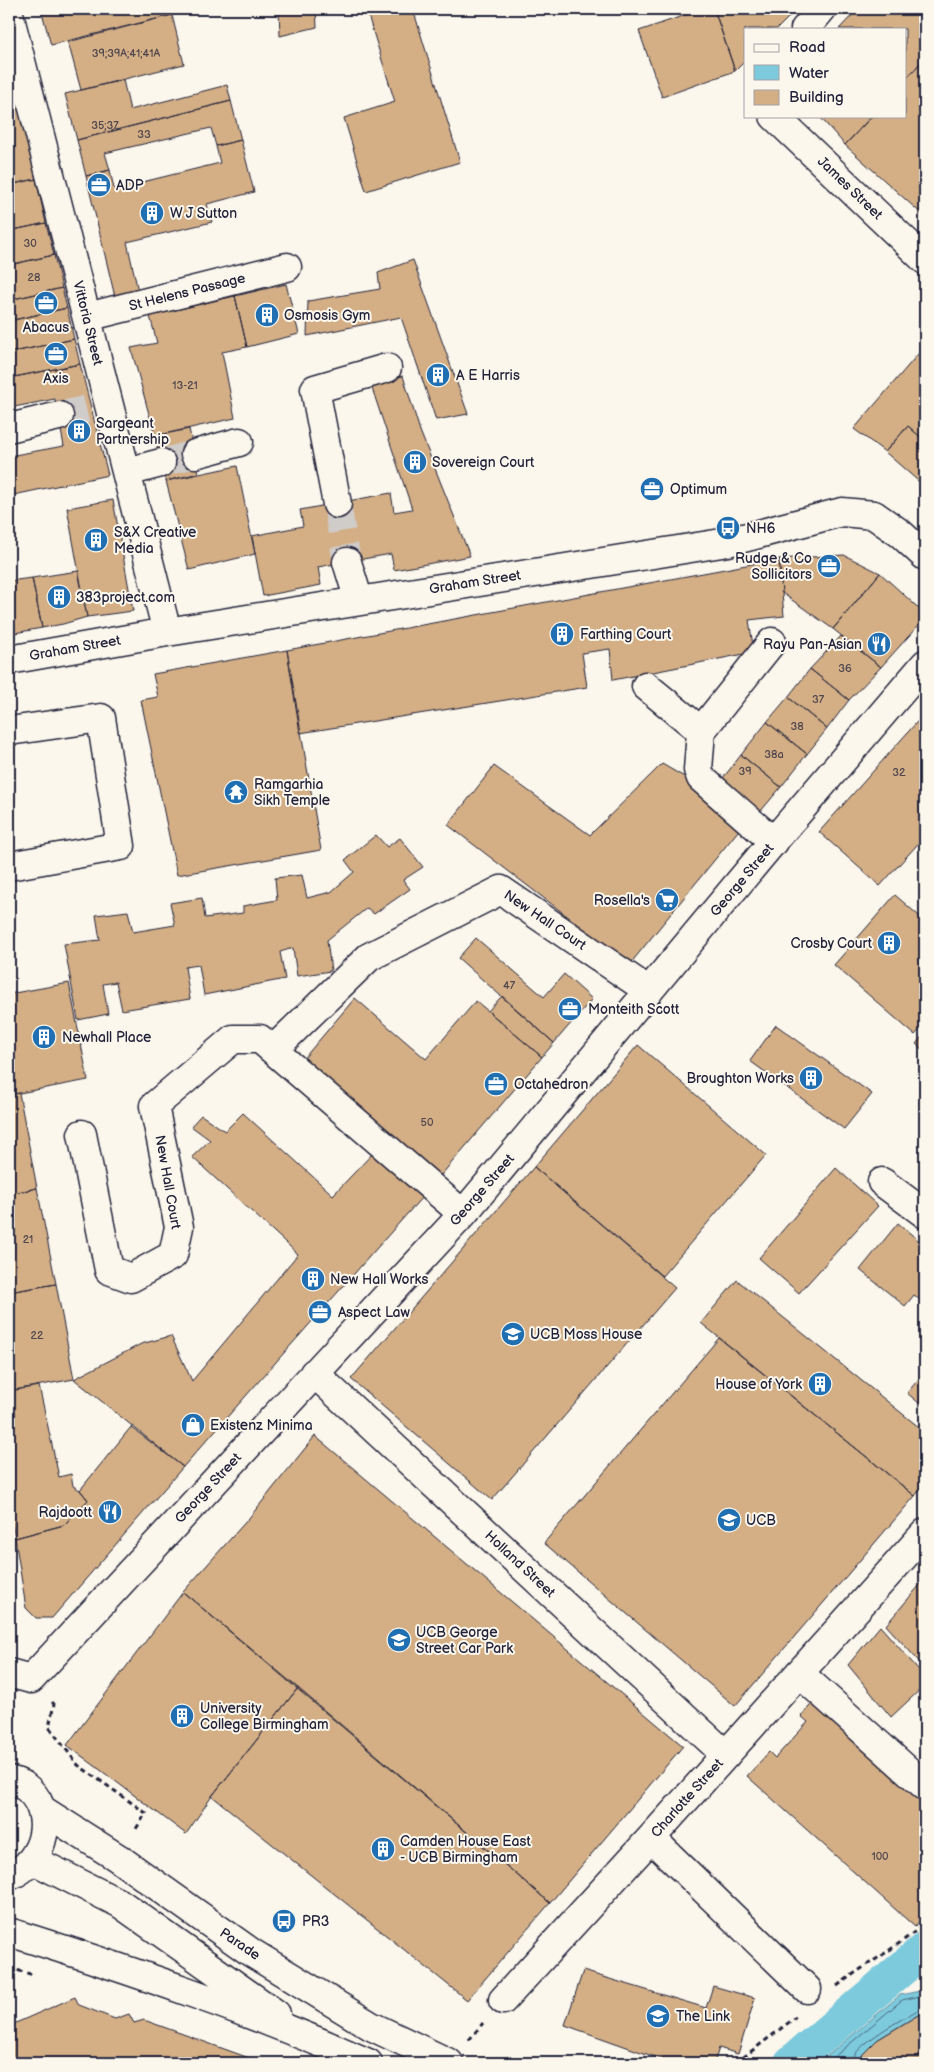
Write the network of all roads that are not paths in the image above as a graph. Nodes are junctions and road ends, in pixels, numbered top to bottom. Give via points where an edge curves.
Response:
1 (822, 9) edge
2 (9, 14) edge
3 (806, 28) edge
4 (776, 118) edge
5 (925, 260) edge
6 (287, 267) dead end
7 (87, 317) junction
8 (387, 368) dead end
9 (59, 416) tunnel mouth
10 (9, 428) edge
11 (239, 442) dead end
12 (195, 454) tunnel mouth
13 (162, 464) tunnel mouth
14 (127, 472) junction
15 (337, 504) tunnel mouth
16 (925, 556) edge
17 (347, 562) tunnel mouth
18 (358, 601) junction
19 (167, 632) junction
20 (772, 642) dead end
21 (9, 660) edge
22 (925, 664) edge
23 (646, 686) dead end
24 (10, 724) edge
25 (701, 731) junction
26 (774, 842) junction
27 (9, 866) edge
28 (649, 991) junction
29 (273, 1050) junction
30 (82, 1134) dead end
31 (882, 1182) dead end
32 (463, 1214) junction
33 (925, 1214) edge
34 (314, 1373) junction
35 (925, 1533) edge
36 (799, 1673) junction
37 (20, 1676) edge
38 (726, 1755) junction
39 (9, 1780) edge
40 (925, 1786) edge
41 (41, 1809) junction
42 (651, 1838) junction
43 (33, 1860) junction
44 (9, 1876) edge
45 (9, 1932) edge
46 (807, 1989) dead end
47 (503, 2000) road end
48 (306, 2035) junction
49 (368, 2063) edge
50 (449, 2063) edge

1 - 3 street
2 - 7 street, Vittoria Street
4 - 5 street, James Street
6 - 7 street, St Helens Passage
7 - 14 street, Vittoria Street via 100,405
8 - 15 street via 315,389
9 - 10 street
11 - 12 street
13 - 14 street
14 - 19 street, Vittoria Street
16 - 18 street, Graham Street via 874,515 842,512 728,542
17 - 18 street
18 - 19 street, Graham Street
19 - 21 street, Graham Street
20 - 25 street
22 - 26 street, George Street
23 - 25 street
24 - 27 street via 101,718 121,846
25 - 26 street via 698,770 701,778
26 - 28 street, George Street
28 - 29 street, New Hall Court via 501,890 369,957
28 - 32 street, George Street
29 - 30 street, New Hall Court via 260,1039 233,1039 154,1106 179,1227 173,1255 131,1278 109,1270
29 - 32 street, New Hall Court
31 - 33 street
32 - 34 street, George Street
34 - 37 street, George Street
34 - 38 street, Holland Street
35 - 36 street, Charlotte Street
36 - 38 street, Charlotte Street
36 - 40 street
38 - 42 street, Charlotte Street
39 - 41 street via 23,1785
41 - 43 street via 44,1824 42,1844
41 - 50 street, Parade via 118,1858 252,1954 372,2026
42 - 46 street
42 - 47 street, Charlotte Street
43 - 44 street
43 - 48 street via 121,1904
45 - 48 street via 134,1972
48 - 49 street

